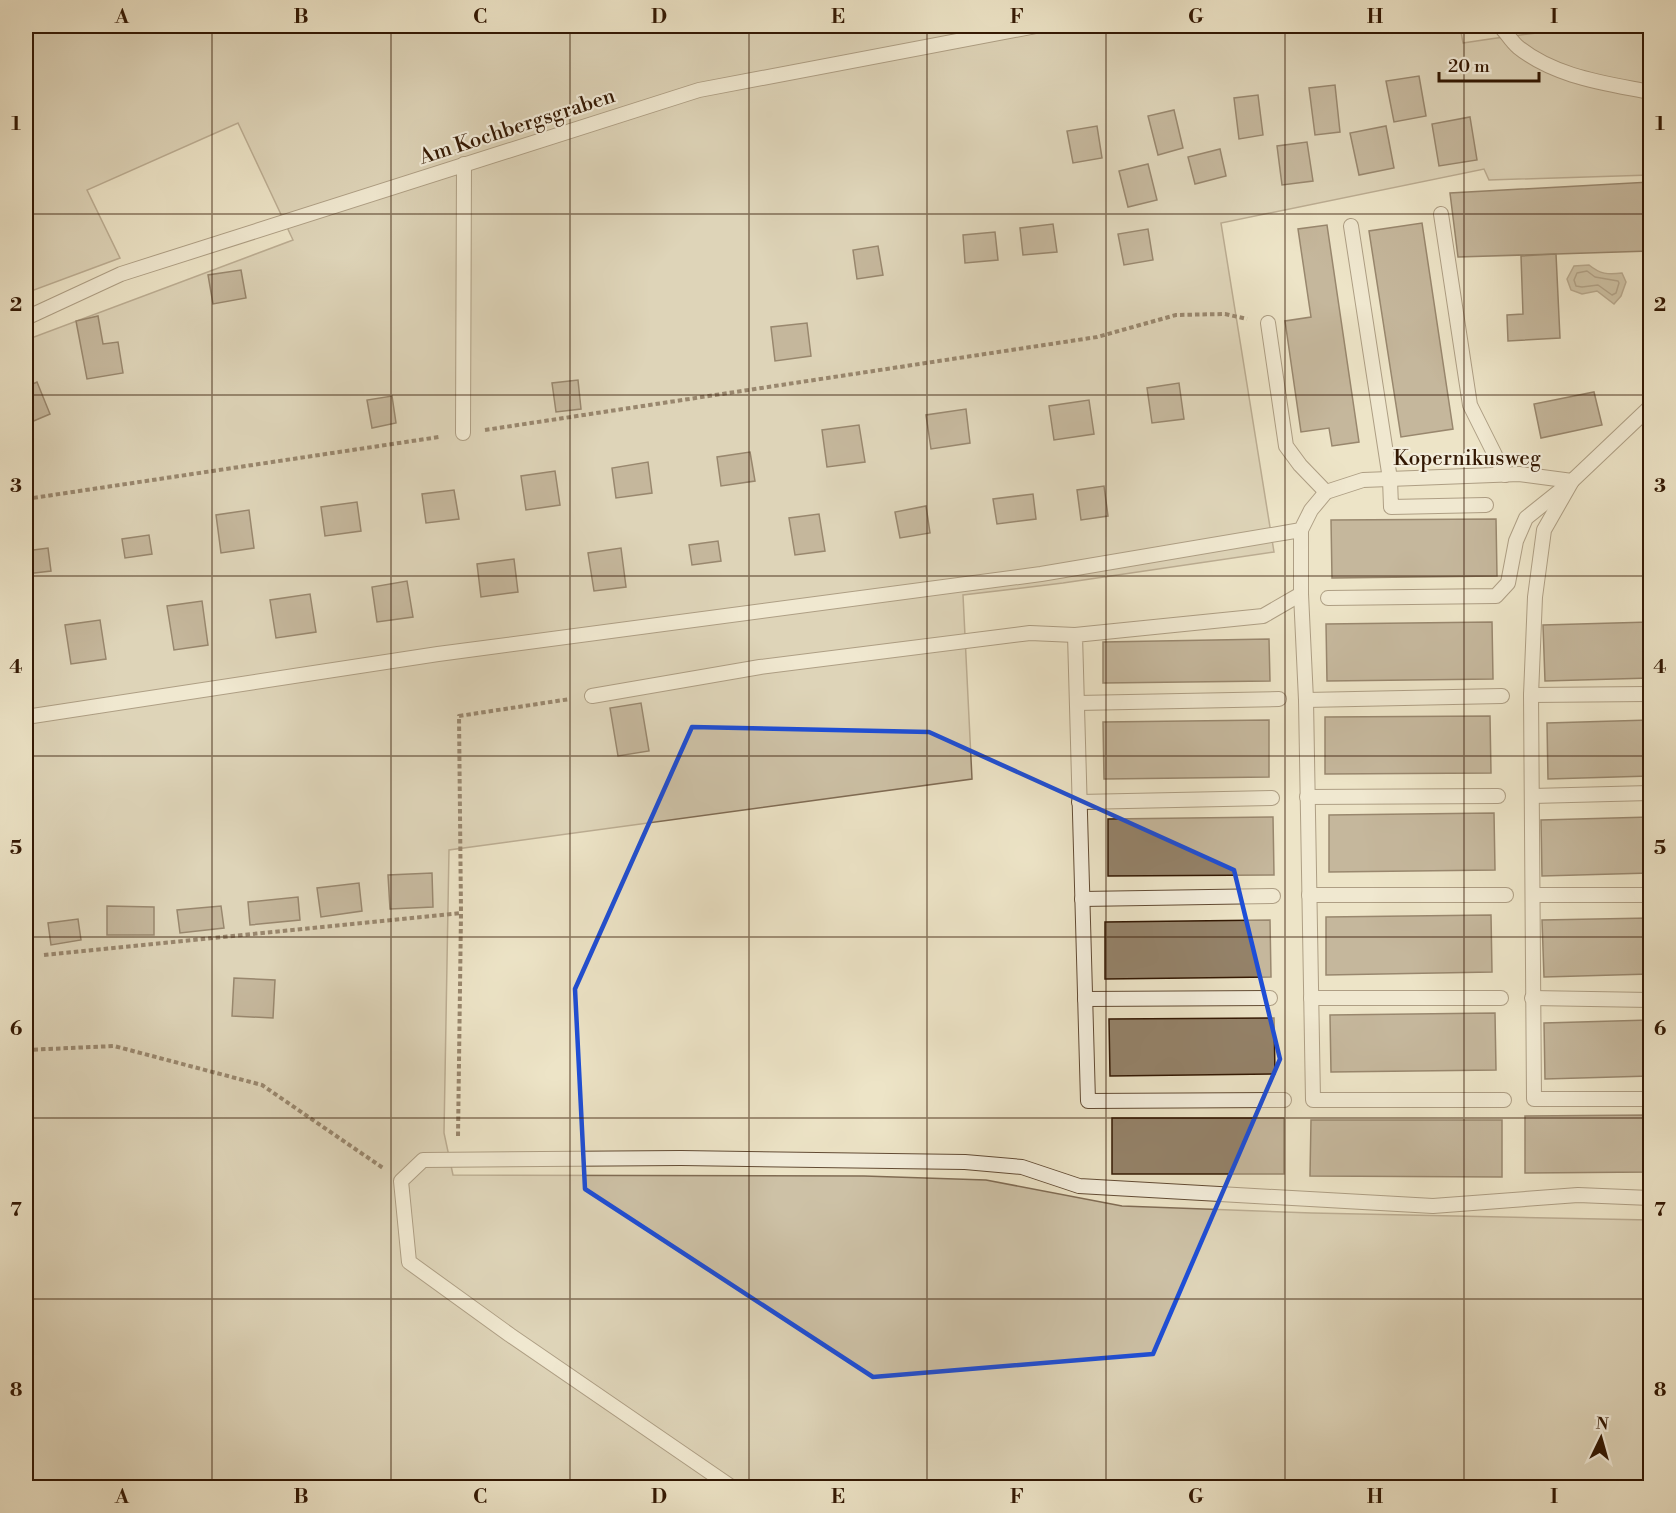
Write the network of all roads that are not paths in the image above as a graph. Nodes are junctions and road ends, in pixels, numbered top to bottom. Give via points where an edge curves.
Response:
1 (1036, 26) edge
2 (1500, 26) edge
3 (1650, 92) edge
4 (464, 164) junction
5 (1441, 214) dead end
6 (1351, 226) dead end
7 (26, 318) edge
8 (1268, 323) road end
9 (1650, 407) edge
10 (463, 433) road end
11 (1505, 475) junction
12 (1390, 479) junction
13 (1572, 481) junction
14 (1326, 492) junction
15 (1485, 505) dead end
16 (1301, 530) junction
17 (1301, 594) junction
18 (1328, 598) dead end
19 (1075, 635) junction
20 (1648, 694) dead end
21 (1532, 695) junction
22 (592, 696) road end
23 (1502, 696) dead end
24 (1279, 699) dead end
25 (1306, 699) junction
26 (1077, 703) junction
27 (26, 717) edge
28 (1650, 793) edge
29 (1498, 796) dead end
30 (1532, 796) junction
31 (1307, 797) junction
32 (1272, 798) dead end
33 (1080, 802) junction
34 (1309, 895) junction
35 (1506, 895) dead end
36 (1534, 895) junction
37 (1647, 895) dead end
38 (1273, 896) dead end
39 (1082, 899) junction
40 (1270, 998) dead end
41 (1311, 998) junction
42 (1501, 998) dead end
43 (1533, 998) junction
44 (1085, 999) junction
45 (1650, 1000) edge
46 (1650, 1099) edge
47 (1284, 1100) dead end
48 (1504, 1100) dead end
49 (1650, 1198) edge
50 (734, 1488) edge

1 - 4 lane, Am Kochbergsgraben via 699,90
2 - 3 lane via 1518,47 1555,69
4 - 7 lane, Am Kochbergsgraben via 121,274
4 - 10 lane
5 - 11 lane via 1470,405
6 - 12 lane
8 - 14 lane via 1286,446
9 - 13 lane
11 - 12 lane, Kopernikusweg
11 - 13 lane, Kopernikusweg
12 - 14 lane, Kopernikusweg via 1363,480
12 - 15 lane via 1391,507
13 - 18 lane via 1526,518 1516,541 1508,583 1496,596
13 - 21 lane via 1544,530 1535,597
14 - 16 lane
16 - 17 lane
16 - 27 lane via 1041,574 438,654
17 - 19 lane via 1263,616
17 - 25 lane
19 - 22 lane via 1030,633 760,667
19 - 26 lane
20 - 21 lane
21 - 30 lane
23 - 25 lane
24 - 26 lane
25 - 31 lane
26 - 33 lane
28 - 30 lane
29 - 31 lane
30 - 36 lane
31 - 34 lane
32 - 33 lane
33 - 39 lane
34 - 35 lane
34 - 41 lane
36 - 37 lane
36 - 43 lane
38 - 39 lane
39 - 44 lane
40 - 44 lane
41 - 42 lane
41 - 48 lane via 1313,1100
43 - 45 lane
43 - 46 lane via 1534,1099
44 - 47 lane via 1088,1101
49 - 50 lane via 1578,1195 1433,1206 1079,1186 1022,1167 965,1162 681,1158 423,1160 401,1181 409,1262

